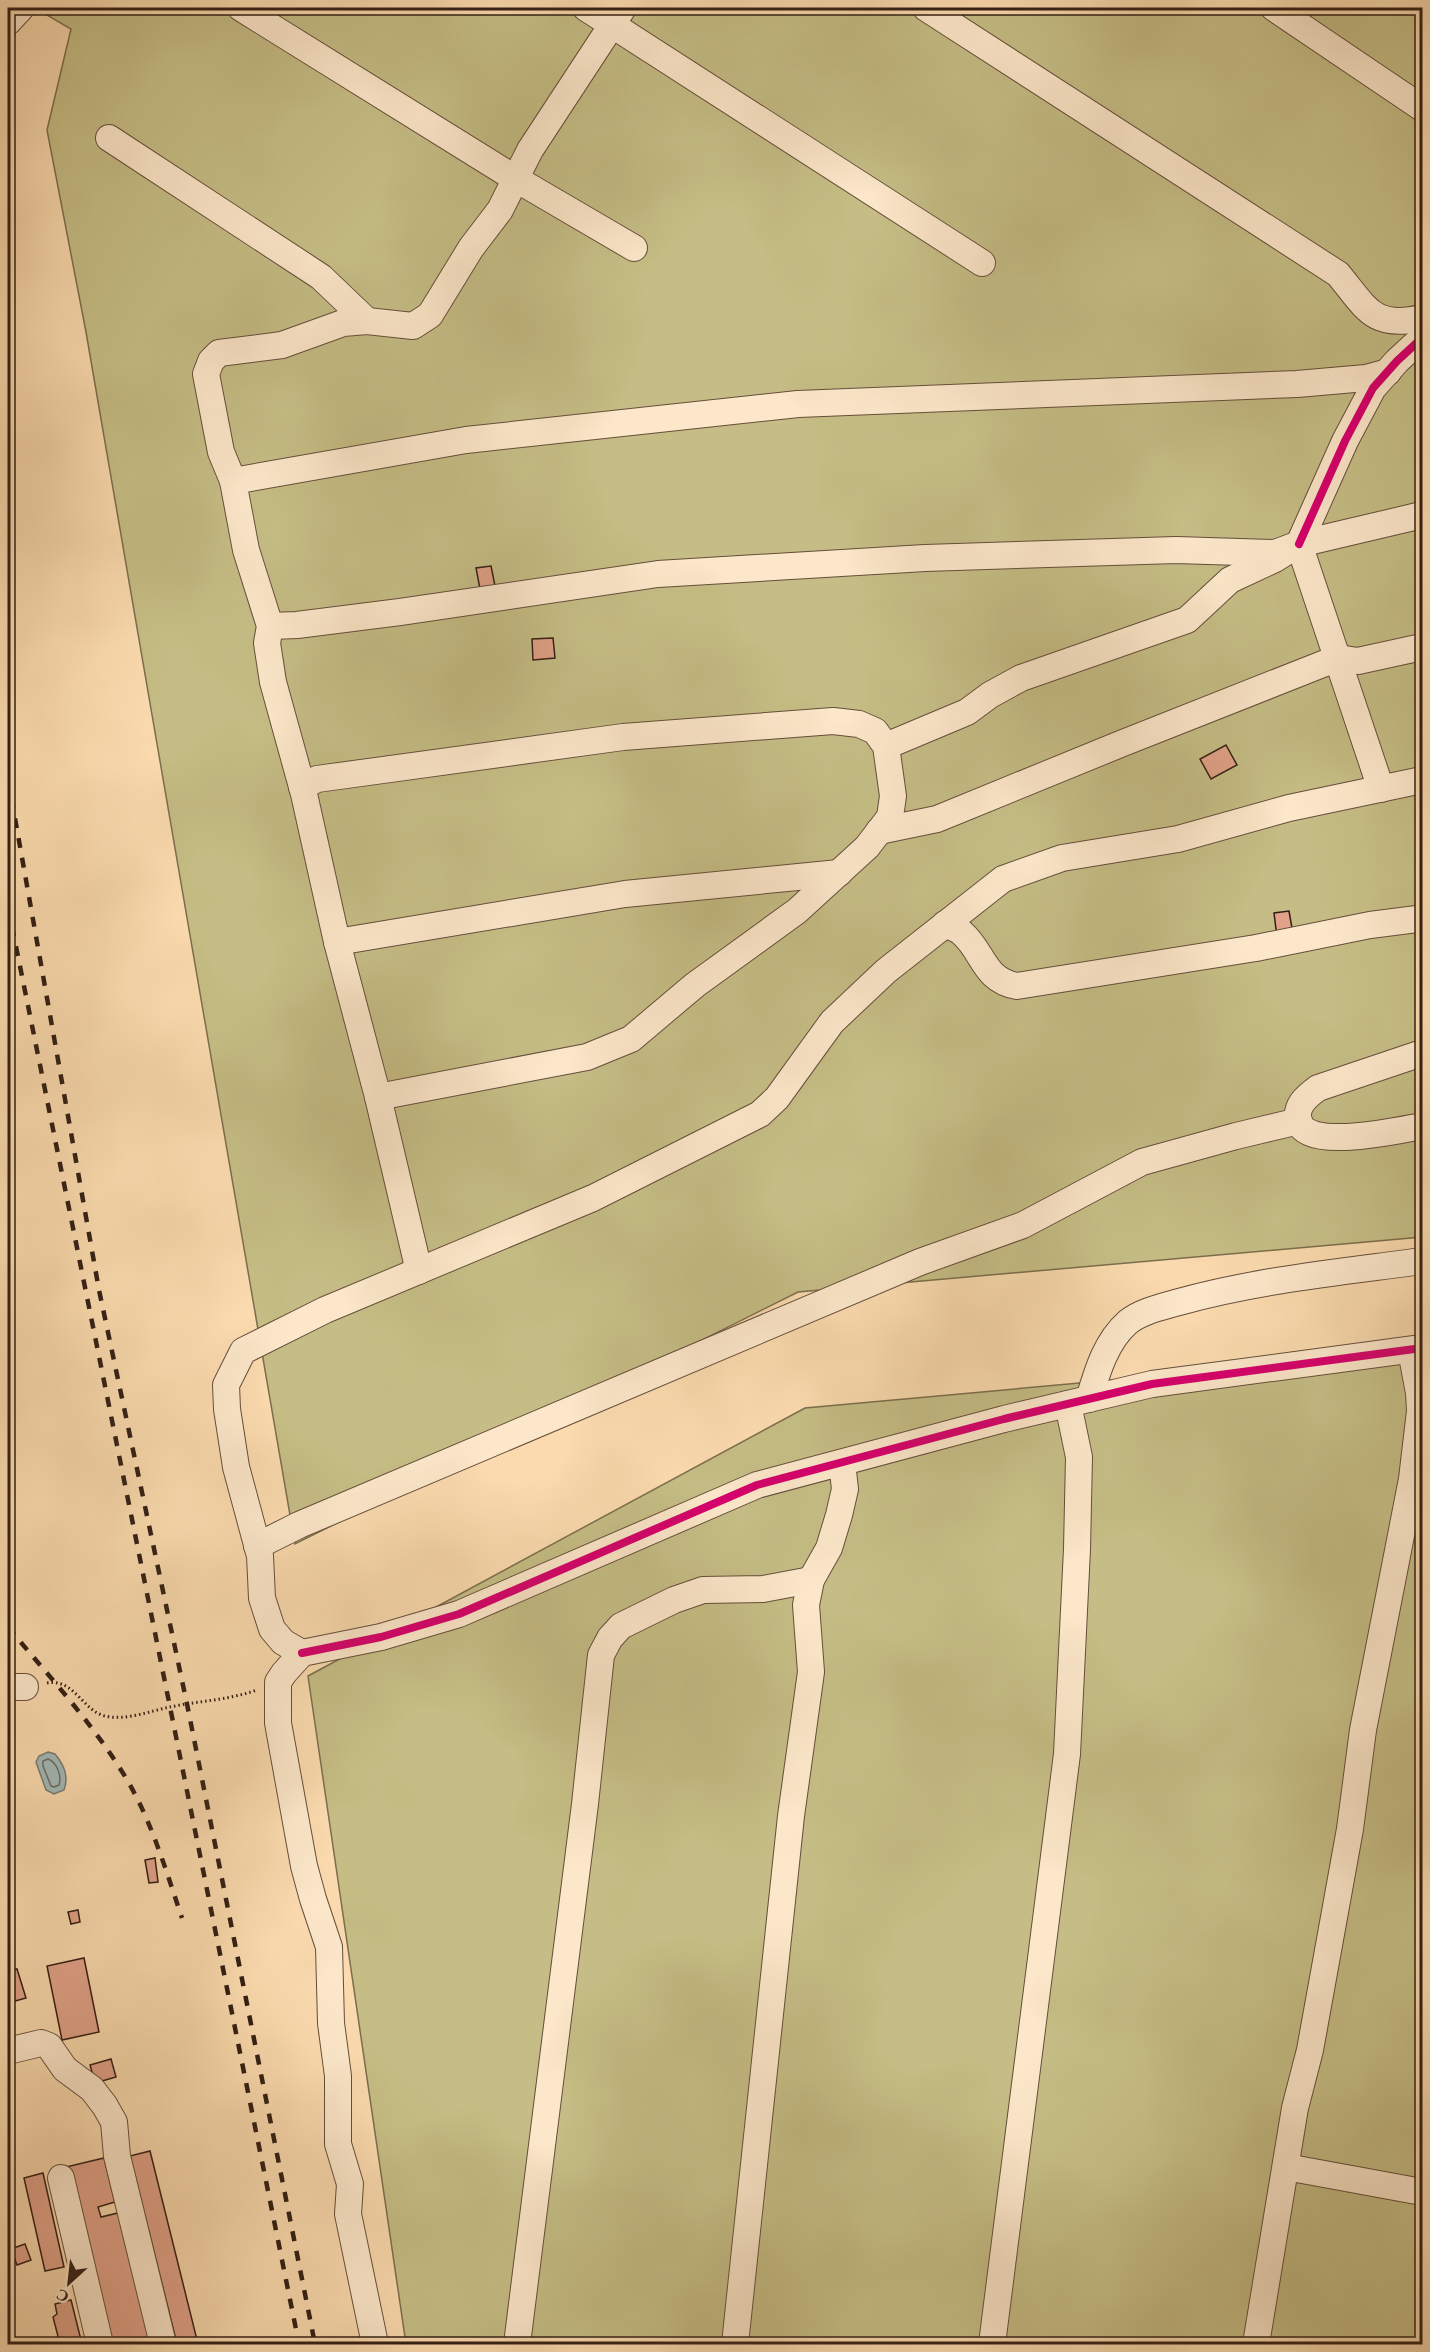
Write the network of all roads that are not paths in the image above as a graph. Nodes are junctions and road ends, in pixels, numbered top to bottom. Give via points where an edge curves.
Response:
1 (21, 8) edge
2 (241, 8) edge
3 (586, 8) edge
4 (926, 8) edge
5 (1274, 8) edge
6 (617, 16) edge
7 (8, 22) edge
8 (1422, 108) edge
9 (109, 138) dead end
10 (516, 179) junction
11 (634, 248) dead end
12 (982, 263) dead end
13 (1422, 318) edge
14 (367, 321) junction
15 (1422, 339) edge
16 (1388, 372) junction
17 (233, 481) junction
18 (1422, 515) edge
19 (1299, 544) junction
20 (270, 626) junction
21 (1422, 647) edge
22 (1338, 658) junction
23 (886, 746) junction
24 (1422, 780) edge
25 (302, 787) junction
26 (1381, 789) junction
27 (879, 831) junction
28 (839, 873) junction
29 (1422, 920) edge
30 (945, 924) junction
31 (337, 942) junction
32 (1422, 1053) edge
33 (378, 1097) junction
34 (1299, 1121) junction
35 (1422, 1126) edge
36 (1422, 1261) edge
37 (418, 1271) junction
38 (1420, 1348) edge
39 (1079, 1401) junction
40 (842, 1463) junction
41 (258, 1546) junction
42 (811, 1580) junction
43 (302, 1653) junction
44 (8, 2051) edge
45 (1286, 2167) junction
46 (61, 2178) dead end
47 (1422, 2192) edge
48 (100, 2344) edge
49 (163, 2344) edge
50 (375, 2344) edge
51 (517, 2344) edge
52 (735, 2344) edge
53 (992, 2344) edge
54 (1256, 2344) edge

1 - 7 street
2 - 10 street
3 - 6 street
4 - 13 street via 1338,274 1375,316 1403,322
5 - 8 street
6 - 10 street via 530,150
6 - 12 street
9 - 14 street via 321,277
10 - 11 street
10 - 14 street via 500,210 471,248 430,315 413,326
14 - 17 street via 343,322 282,345 219,353 211,361 206,374 221,452
15 - 16 street
16 - 17 street via 1366,378 1297,384 798,404 466,440
16 - 19 street via 1373,388 1345,441
17 - 20 street via 246,550
18 - 19 street
19 - 20 street via 1275,553 1176,550 937,557 658,574 297,626
19 - 22 street
19 - 23 street via 1230,580 1187,620 1021,678 967,712
20 - 25 street via 267,643 273,682
21 - 22 street via 1358,661
22 - 26 street
22 - 27 street via 937,819
23 - 25 street via 875,731 860,723 832,721 623,737 317,779
23 - 27 street via 893,796 890,817
24 - 26 street
25 - 31 street
26 - 30 street via 1289,808 1179,839 1062,858 1003,879
27 - 28 street
28 - 31 street via 624,894
28 - 33 street via 797,911 694,985 631,1039 587,1057
29 - 30 street via 1370,925 1256,948 1017,986 1003,984 994,977 962,933
30 - 37 street via 886,971 832,1022 777,1098 760,1114 593,1198
31 - 33 street
32 - 34 street via 1318,1088 1300,1106
33 - 37 street
34 - 35 street via 1307,1132 1319,1137
34 - 41 street via 1142,1162 1023,1225 920,1262 299,1525
36 - 39 street via 1212,1293 1147,1311 1128,1322 1115,1337
37 - 41 street via 325,1310 243,1351 226,1385 227,1409 236,1467
38 - 39 street via 1152,1384
38 - 45 street via 1413,1360 1420,1411 1412,1479
39 - 40 street
39 - 53 street via 1077,1549 1067,1754
40 - 42 street via 845,1489 839,1515
40 - 43 street via 757,1485 459,1614 381,1637
41 - 43 street via 262,1598 272,1629 283,1642
42 - 51 street via 763,1589 703,1590 674,1600 621,1626 601,1655
42 - 52 street via 806,1605 811,1672 789,1828
43 - 50 street via 278,1682 278,1723 304,1866 329,1947 331,2023 338,2076 338,2144 350,2184 348,2214
44 - 49 street via 41,2043 49,2046 65,2069 92,2089 114,2122 117,2156
45 - 47 street
45 - 54 street
46 - 48 street

